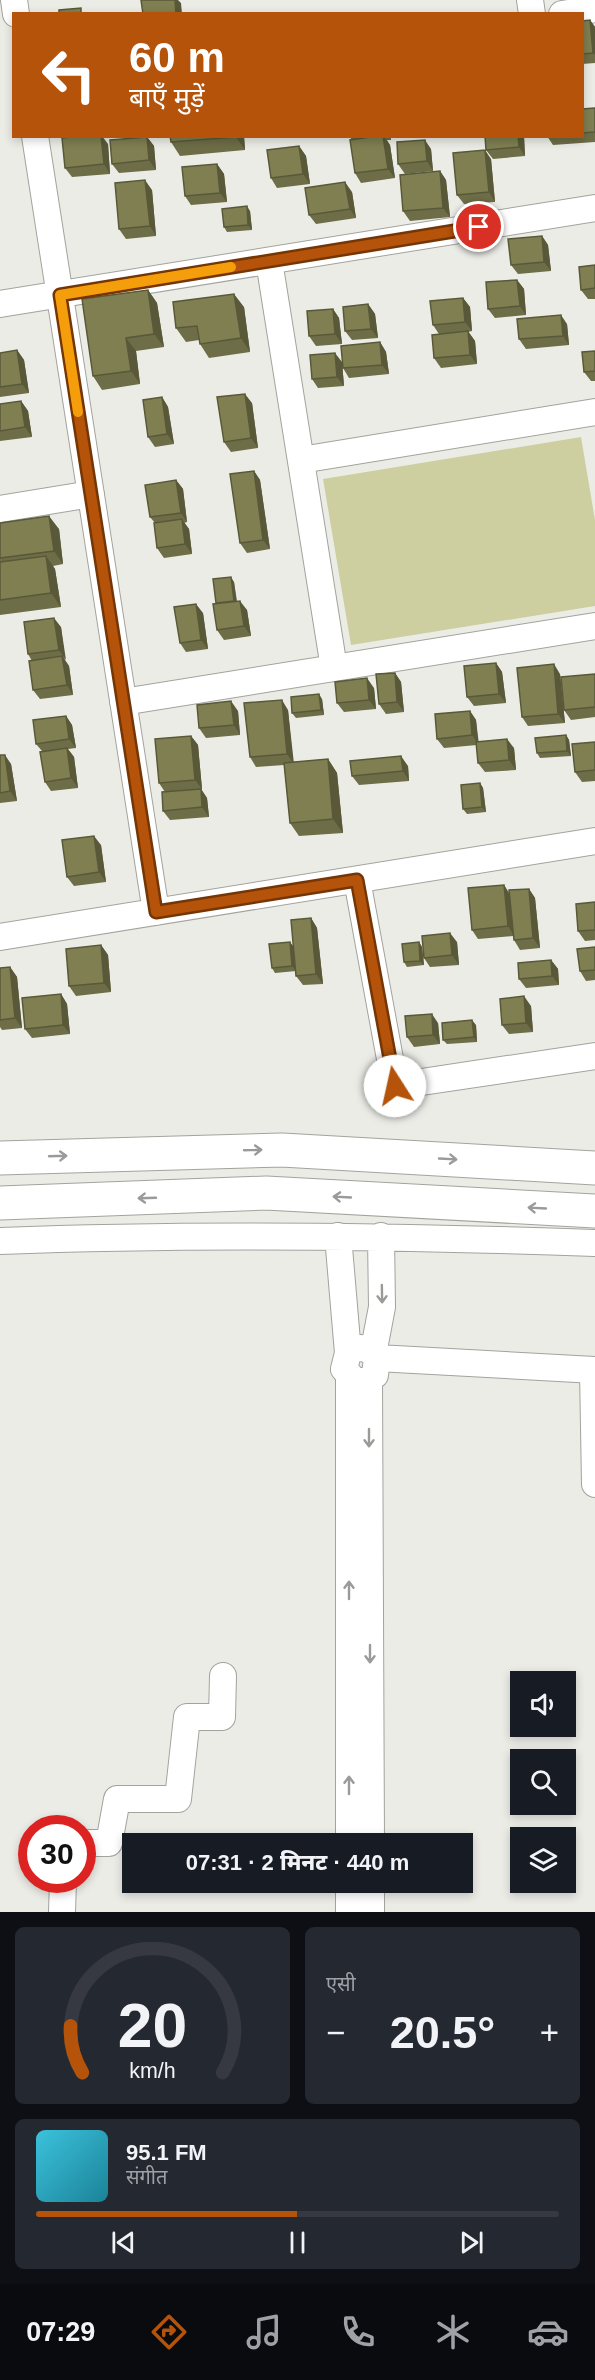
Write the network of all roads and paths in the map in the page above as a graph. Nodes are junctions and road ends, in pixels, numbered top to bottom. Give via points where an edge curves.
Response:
1 (595, 9) edge
2 (575, 12) edge
3 (35, 138) edge
4 (595, 208) edge
5 (269, 261) junction
6 (60, 295) junction
7 (0, 304) edge
8 (595, 412) edge
9 (301, 460) junction
10 (91, 494) junction
11 (0, 509) edge
12 (595, 626) edge
13 (334, 668) junction
14 (123, 702) junction
15 (595, 841) edge
16 (357, 880) junction
17 (156, 912) junction
18 (0, 937) edge
19 (595, 1056) edge
20 (0, 1158) edge
21 (595, 1168) edge
22 (0, 1203) edge
23 (595, 1211) edge
24 (338, 1236) junction
25 (381, 1236) junction
26 (0, 1241) edge
27 (595, 1243) edge
28 (363, 1364) junction
29 (594, 1370) edge
30 (595, 1484) edge
31 (223, 1676) dead end
32 (349, 1833) edge
33 (371, 1833) edge
34 (96, 1843) edge
35 (63, 1893) edge
36 (349, 1893) edge
37 (371, 1893) edge
38 (62, 1912) edge
39 (349, 1912) edge
40 (371, 1912) edge

1 - 2 street
3 - 6 street
4 - 5 street
5 - 6 street
5 - 9 street
6 - 7 street
6 - 10 street
8 - 9 street
9 - 13 street
10 - 11 street
10 - 14 street
12 - 13 street
13 - 14 street
14 - 17 street
15 - 16 street
16 - 17 street
16 - 19 street via 395,1086
17 - 18 street
20 -> 21 street via 282,1149
23 -> 22 street via 266,1193
24 - 25 street
24 - 26 street via 117,1236
24 - 28 street
25 - 27 street
25 -> 28 street via 382,1307
28 - 29 street
32 -> 28 street
28 -> 33 street
29 - 30 street
31 - 34 street via 222,1717 187,1717 178,1799 117,1799 109,1843
35 - 38 street
36 - 39 street
37 - 40 street

